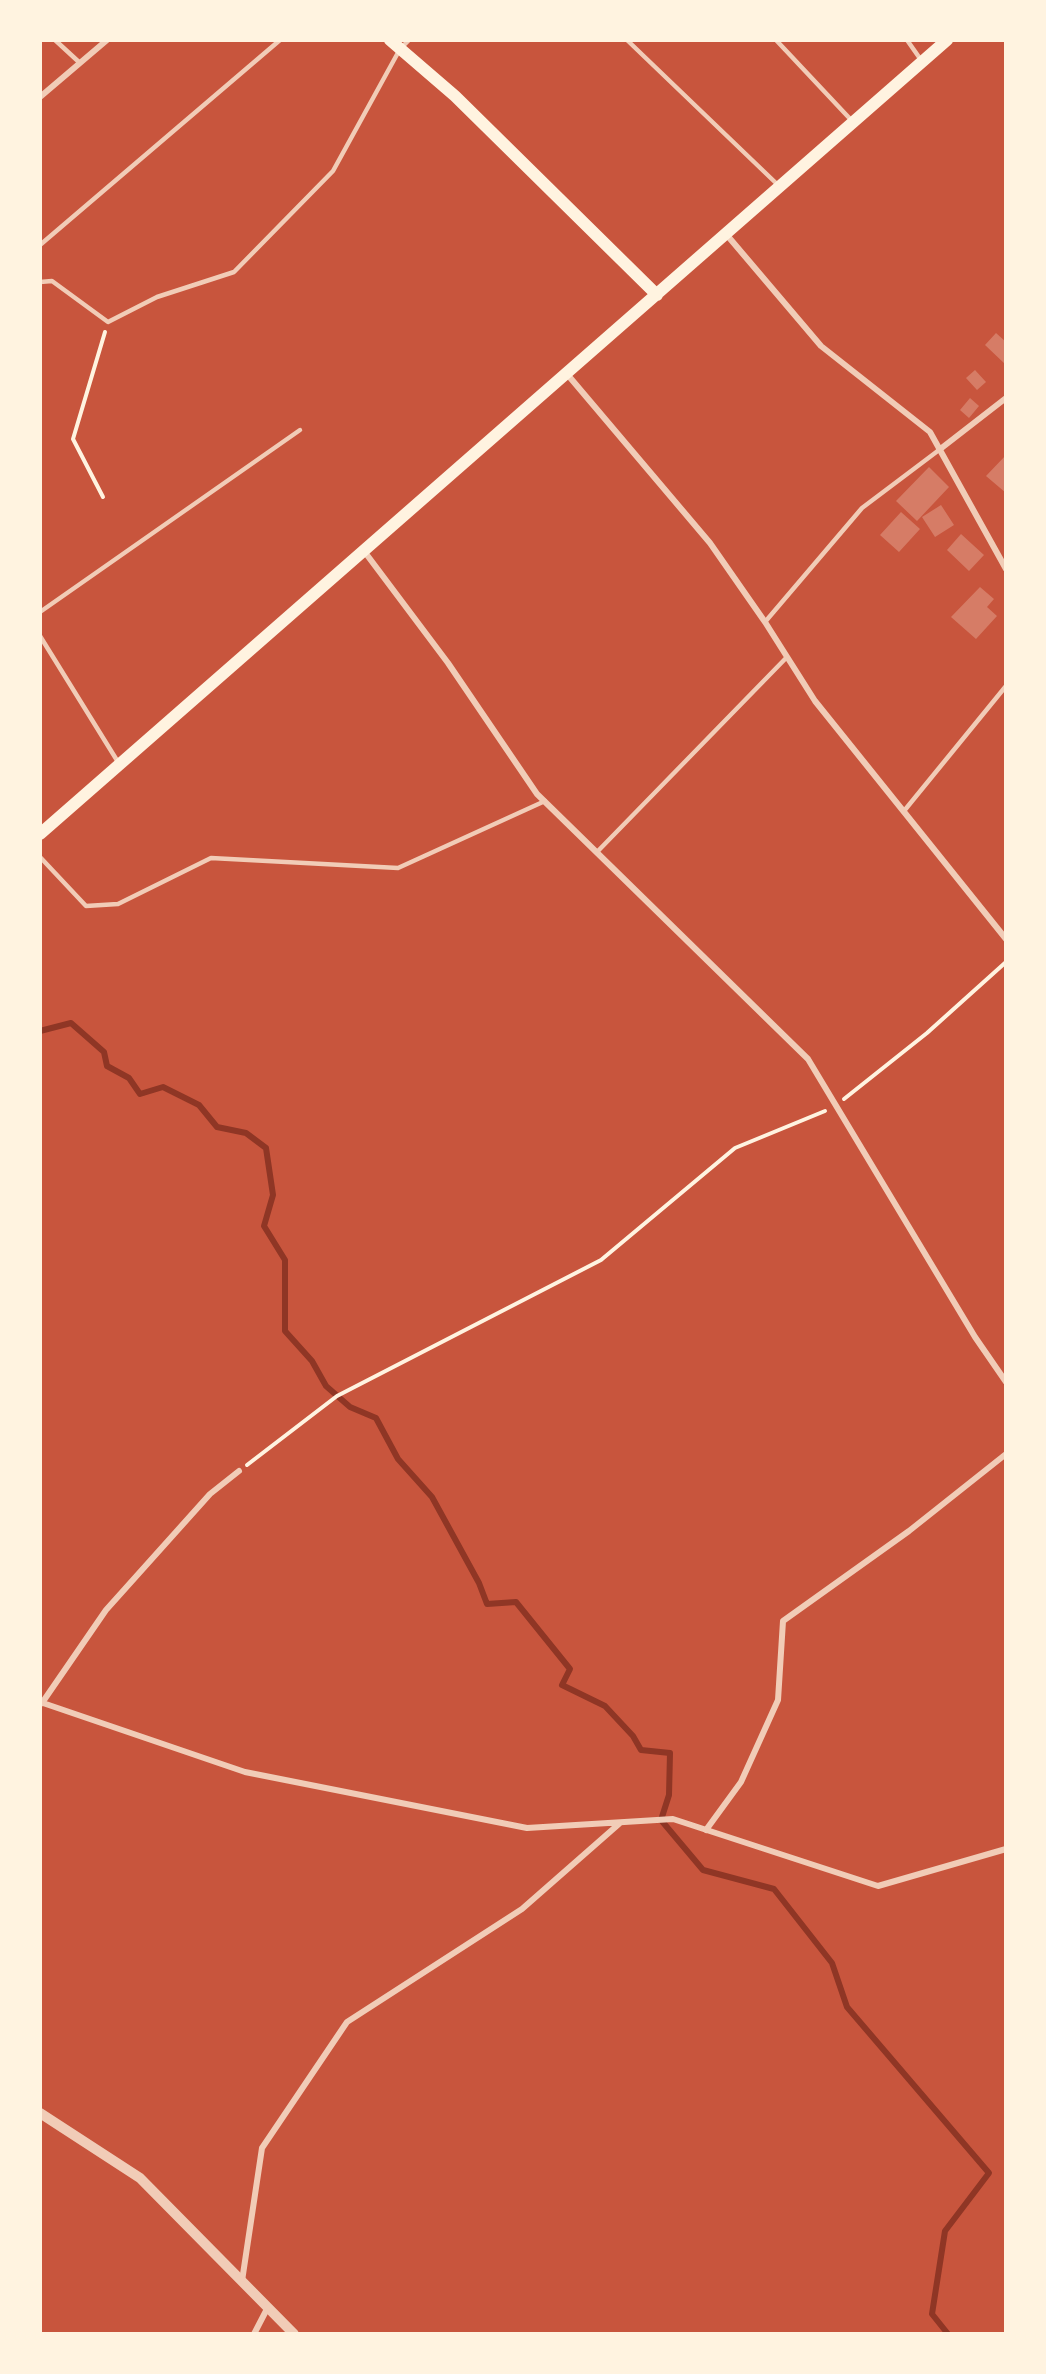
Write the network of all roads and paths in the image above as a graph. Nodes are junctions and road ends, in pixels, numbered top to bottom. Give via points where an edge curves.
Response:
1 (55, 40) edge
2 (107, 40) edge
3 (280, 40) edge
4 (390, 40) edge
5 (627, 40) edge
6 (776, 40) edge
7 (907, 40) edge
8 (947, 40) edge
9 (405, 45) edge
10 (922, 62) junction
11 (80, 63) junction
12 (40, 97) edge
13 (854, 122) junction
14 (779, 187) junction
15 (726, 234) junction
16 (40, 245) edge
17 (40, 282) edge
18 (657, 295) junction
19 (108, 322) junction
20 (567, 374) junction
21 (1005, 398) edge
22 (300, 430) dead end
23 (939, 450) junction
24 (102, 496) dead end
25 (364, 551) junction
26 (1005, 569) edge
27 (40, 612) edge
28 (765, 622) junction
29 (40, 636) edge
30 (47, 647) junction
31 (40, 648) edge
32 (787, 657) junction
33 (1005, 686) edge
34 (120, 765) junction
35 (545, 801) junction
36 (904, 811) junction
37 (40, 834) edge
38 (597, 852) junction
39 (40, 857) edge
40 (1005, 939) edge
41 (1005, 962) edge
42 (836, 1106) junction
43 (1005, 1382) edge
44 (1005, 1454) edge
45 (239, 1471) joint
46 (41, 1703) edge
47 (621, 1822) junction
48 (706, 1830) junction
49 (1005, 1849) edge
50 (40, 2113) edge
51 (242, 2281) junction
52 (268, 2307) junction
53 (254, 2334) edge
54 (294, 2334) edge

1 - 11 lane
2 - 11 street
3 - 16 lane
4 - 9 main road
5 - 14 lane
6 - 13 lane
7 - 10 lane
8 - 10 main road
9 - 18 main road
9 - 19 lane via 333,171 234,272 157,297
10 - 13 main road
11 - 12 street
13 - 14 main road
14 - 15 main road
15 - 18 main road
15 - 23 street via 821,346 930,432
17 - 19 lane via 52,281
18 - 20 main road
19 - 24 path via 73,439
20 - 25 main road
20 - 28 street via 710,543
21 - 23 street
22 - 27 lane
23 - 26 street
23 - 28 lane via 862,508
25 - 34 main road
25 - 35 street
28 - 32 street
29 - 30 lane
30 - 31 lane
30 - 34 lane
32 - 36 street via 815,701
32 - 38 lane
33 - 36 lane
34 - 37 main road
35 - 38 street
35 - 39 lane via 398,868 211,858 118,904 86,906
36 - 40 street
38 - 42 street via 808,1059
41 - 42 path via 927,1033
42 - 43 street
42 - 45 path via 735,1148 601,1260 337,1396
44 - 48 street via 909,1531 783,1622 778,1700 741,1782
45 - 46 street via 210,1494 106,1610
46 - 47 street via 245,1772 527,1828
47 - 48 street via 673,1819
47 - 51 street via 522,1909 347,2022 262,2148
48 - 49 street via 878,1886
50 - 51 street via 140,2178
51 - 52 street
52 - 53 street
52 - 54 street

